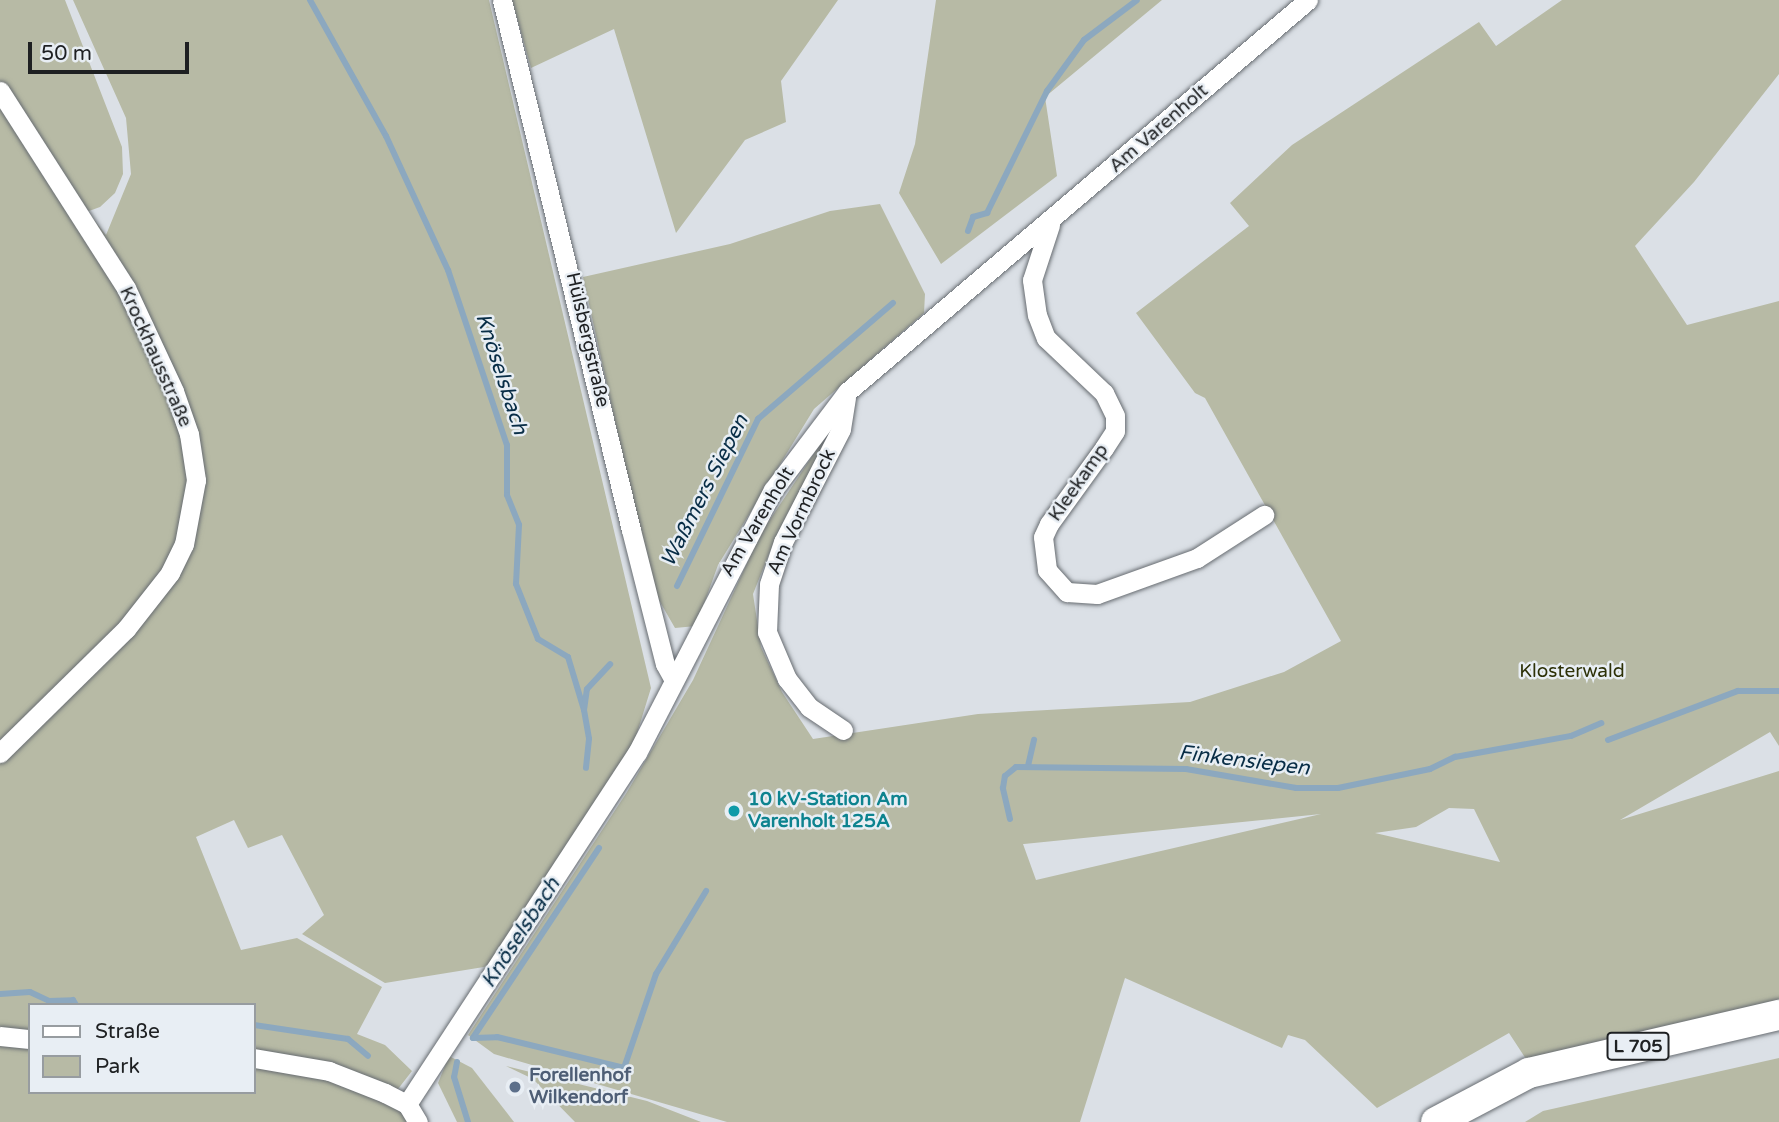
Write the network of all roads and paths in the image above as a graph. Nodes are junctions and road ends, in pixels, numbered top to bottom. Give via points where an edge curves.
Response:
1 (502, 0) edge
2 (1308, 0) edge
3 (0, 91) edge
4 (1051, 224) junction
5 (847, 392) junction
6 (1264, 515) dead end
7 (674, 680) junction
8 (843, 730) dead end
9 (0, 753) edge
10 (1779, 1015) edge
11 (0, 1036) edge
12 (28, 1038) edge
13 (256, 1058) edge
14 (407, 1104) junction
15 (418, 1122) edge
16 (1436, 1122) edge

1 - 7 street, Hülsbergstraße via 631,530 665,664
2 - 4 street, Am Varenholt
3 - 9 street, Krockhausstraße via 126,288 174,391 189,435 197,480 184,544 170,573 126,629
4 - 5 street, Am Varenholt
4 - 6 street, Kleekamp via 1032,280 1037,316 1046,338 1104,393 1115,416 1115,431 1049,524 1043,537 1046,570 1067,592 1097,594 1197,558
5 - 7 street, Am Varenholt via 772,489
5 - 8 street, Am Vormbrock via 841,429 783,542 769,584 767,632 787,680 809,707
7 - 14 street, Am Varenholt via 631,764
10 - 16 main road, L 705 via 1529,1073
11 - 12 street
13 - 14 street via 329,1071
14 - 15 street

